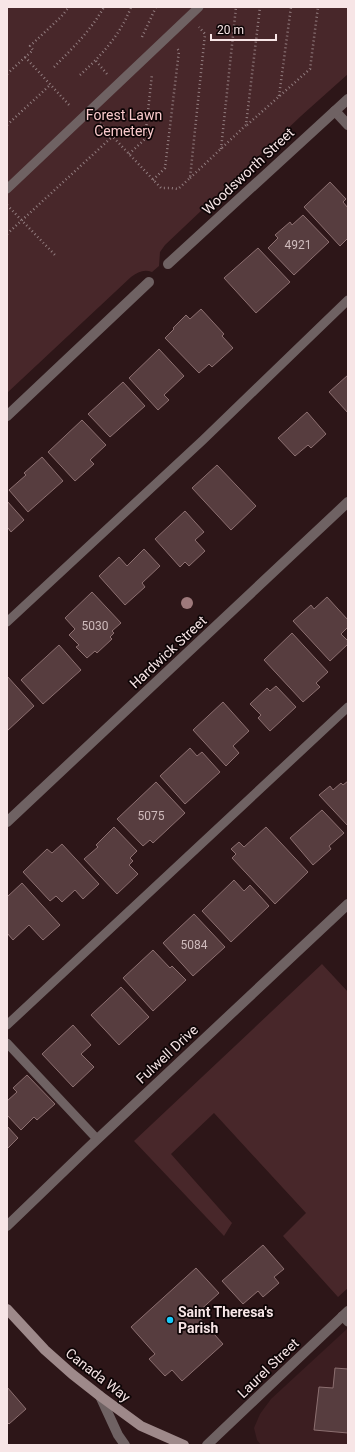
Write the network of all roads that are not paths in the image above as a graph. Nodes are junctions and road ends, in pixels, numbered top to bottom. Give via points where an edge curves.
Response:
1 (199, 7) edge
2 (348, 99) edge
3 (335, 110) junction
4 (348, 125) edge
5 (7, 189) edge
6 (168, 264) dead end
7 (149, 282) dead end
8 (348, 300) edge
9 (7, 416) edge
10 (348, 502) edge
11 (7, 622) edge
12 (348, 707) edge
13 (7, 822) edge
14 (348, 904) edge
15 (7, 1025) edge
16 (7, 1043) edge
17 (97, 1139) junction
18 (7, 1226) edge
19 (7, 1309) edge
20 (346, 1316) edge
21 (100, 1396) junction
22 (125, 1445) edge
23 (184, 1445) edge
24 (207, 1445) edge

1 - 5 lane
2 - 3 street, Woodsworth Street
3 - 4 street
3 - 6 street, Woodsworth Street
7 - 9 street
8 - 11 lane via 203,440
10 - 13 street, Hardwick Street
12 - 15 lane
14 - 17 street, Fulwell Drive
16 - 17 lane
17 - 18 street, Fulwell Drive
19 - 21 main road, Canada Way via 45,1350
20 - 24 street, Laurel Street
21 - 22 street
21 - 23 main road, Canada Way via 141,1426

